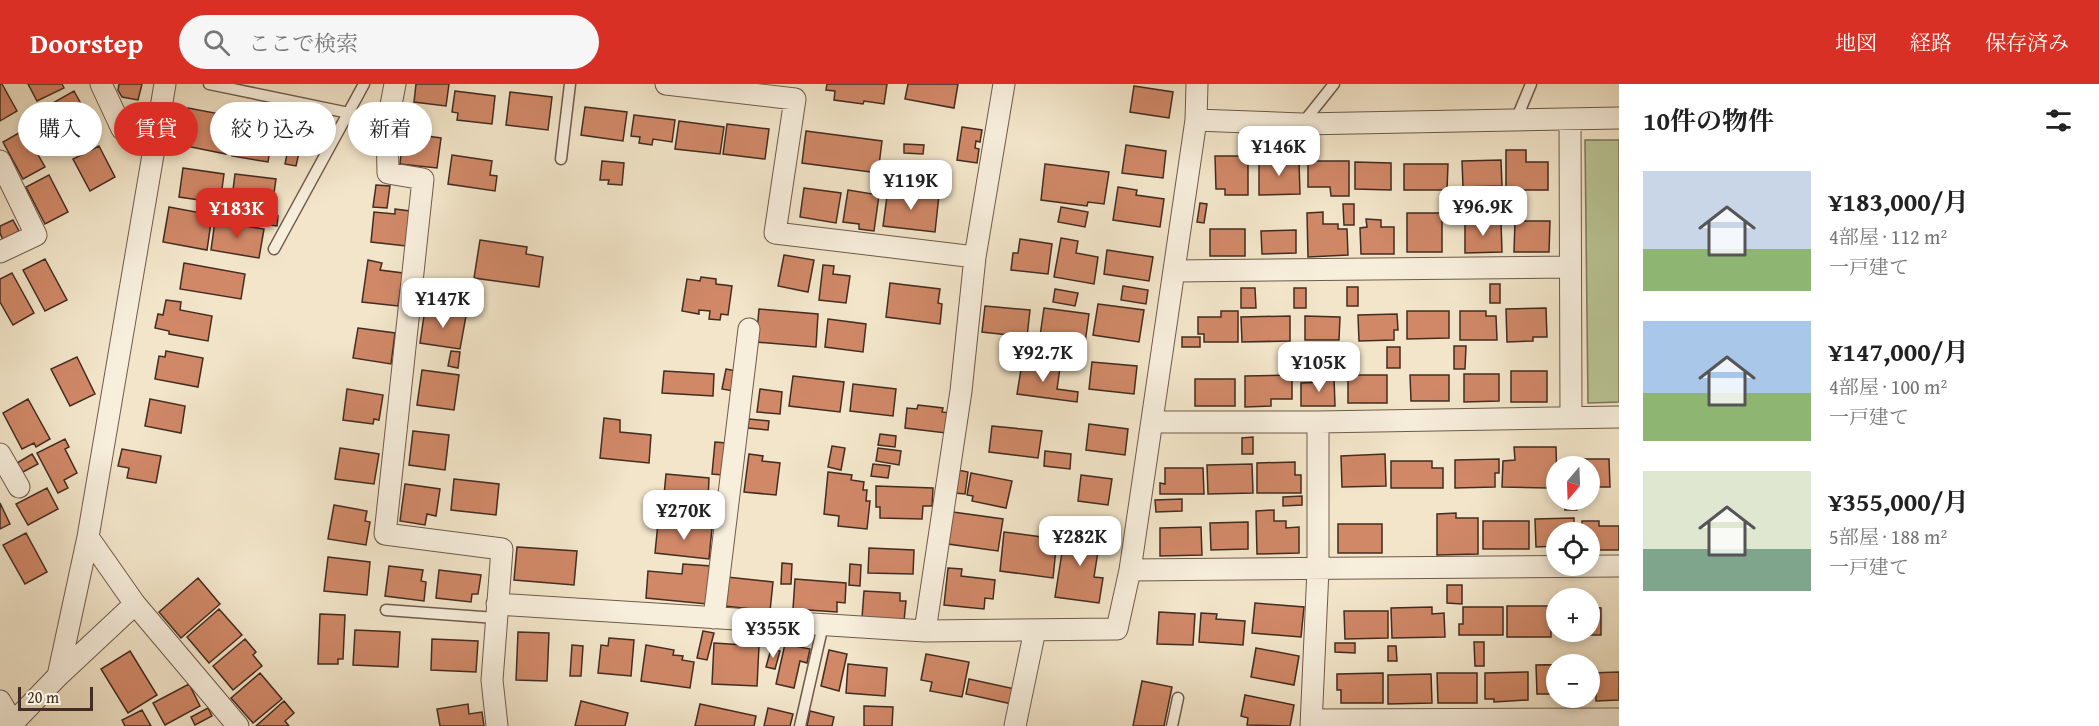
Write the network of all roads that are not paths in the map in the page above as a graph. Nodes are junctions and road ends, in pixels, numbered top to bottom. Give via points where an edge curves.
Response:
1 (101, 84) edge
2 (165, 84) edge
3 (208, 84) edge
4 (364, 84) edge
5 (395, 84) edge
6 (570, 84) edge
7 (666, 84) edge
8 (1004, 84) edge
9 (1197, 84) edge
10 (1334, 84) edge
11 (1531, 84) edge
12 (162, 102) edge
13 (355, 102) edge
14 (392, 102) edge
15 (114, 112) edge
16 (348, 113) edge
17 (348, 115) edge
18 (1619, 118) edge
19 (1196, 120) junction
20 (1516, 120) junction
21 (1570, 120) junction
22 (1302, 124) junction
23 (152, 156) edge
24 (388, 156) edge
25 (561, 159) dead end
26 (0, 161) edge
27 (274, 249) dead end
28 (0, 252) edge
29 (975, 257) junction
30 (1570, 267) junction
31 (1174, 271) junction
32 (749, 329) dead end
33 (1571, 417) junction
34 (1619, 417) edge
35 (1152, 422) junction
36 (1318, 422) junction
37 (0, 454) edge
38 (19, 487) dead end
39 (88, 537) junction
40 (1619, 566) edge
41 (1318, 569) junction
42 (1130, 570) junction
43 (135, 604) junction
44 (386, 610) dead end
45 (496, 611) junction
46 (714, 618) junction
47 (823, 625) junction
48 (1035, 630) junction
49 (925, 631) junction
50 (58, 676) junction
51 (1178, 698) dead end
52 (0, 701) edge
53 (1619, 718) edge
54 (1312, 723) edge
55 (11, 724) edge
56 (238, 726) edge
57 (497, 726) edge
58 (800, 726) edge
59 (1015, 726) edge
60 (1172, 726) edge

1 - 15 street
2 - 12 street
3 - 16 lane
4 - 13 lane
5 - 14 street
6 - 25 lane
7 - 29 street via 795,99 775,233
8 - 29 street
9 - 19 street
10 - 22 lane
11 - 20 lane
17 - 27 lane
18 - 21 street
19 - 22 street
19 - 31 street
20 - 21 street
20 - 22 street
21 - 30 street
23 - 39 street
24 - 45 street via 388,173 423,179 386,534 502,549
26 - 28 street via 36,235
29 - 49 street via 962,391
30 - 31 street
30 - 33 street
31 - 35 street
32 - 46 street
33 - 34 street
33 - 36 street
35 - 36 street
35 - 42 street
36 - 41 street
37 - 38 street
39 - 43 street
39 - 50 street
40 - 41 street
41 - 42 street
41 - 54 street
42 - 48 street via 1117,629
43 - 50 street
43 - 56 street
44 - 45 lane
45 - 46 street
45 - 57 street via 492,680
46 - 47 street
47 - 49 street
47 - 58 lane
48 - 49 street
48 - 59 street
50 - 55 street
51 - 60 lane
52 - 55 street
53 - 54 street

